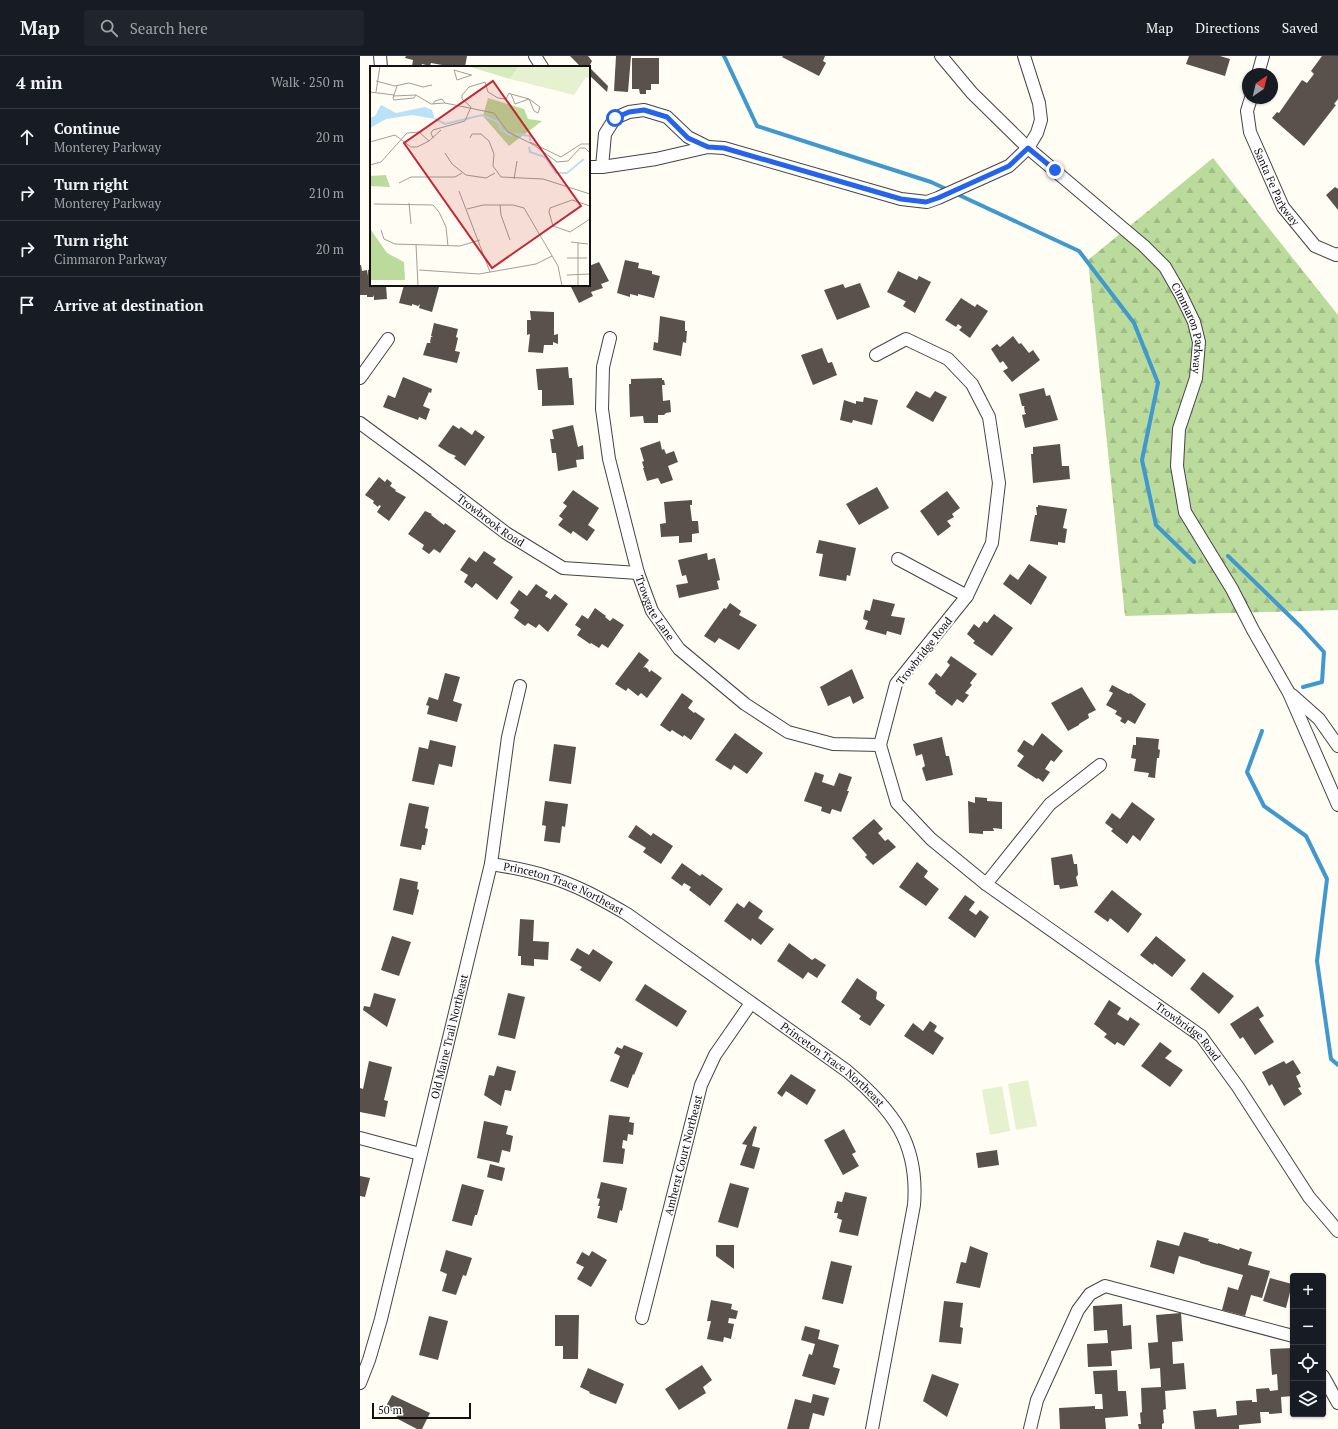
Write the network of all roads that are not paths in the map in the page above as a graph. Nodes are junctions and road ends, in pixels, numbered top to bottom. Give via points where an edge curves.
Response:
1 (380, 56) edge
2 (535, 56) edge
3 (941, 56) edge
4 (1024, 56) edge
5 (1263, 56) edge
6 (381, 66) edge
7 (541, 66) edge
8 (1260, 68) edge
9 (1249, 104) edge
10 (708, 147) junction
11 (1028, 148) junction
12 (590, 167) edge
13 (602, 167) junction
14 (1338, 254) edge
15 (610, 338) dead end
16 (388, 339) dead end
17 (876, 354) dead end
18 (360, 378) edge
19 (360, 423) edge
20 (898, 559) dead end
21 (638, 573) junction
22 (967, 596) junction
23 (520, 686) dead end
24 (1290, 693) junction
25 (880, 745) junction
26 (1338, 746) edge
27 (1100, 765) dead end
28 (1338, 805) edge
29 (491, 864) junction
30 (986, 884) junction
31 (751, 1003) junction
32 (360, 1138) edge
33 (420, 1154) junction
34 (1338, 1231) edge
35 (642, 1318) dead end
36 (1290, 1335) edge
37 (1326, 1381) edge
38 (360, 1383) edge
39 (1338, 1403) edge
40 (872, 1429) edge
41 (1030, 1429) edge

1 - 6 street
2 - 7 street
3 - 11 street, Cimmaron Parkway via 972,93
4 - 11 street via 1039,104 1041,120
5 - 8 street
9 - 14 street, Santa Fe Parkway via 1247,110 1250,132 1283,207 1315,246
10 - 11 street via 724,148 901,199 926,202 1009,166
10 - 13 street via 656,159
10 - 13 street via 688,138 667,117 644,110 629,112 615,118 605,134
11 - 24 street, Cimmaron Parkway via 1144,246 1165,267 1194,322 1199,342 1196,378 1179,429 1177,466 1185,512 1232,589
12 - 13 street
15 - 21 street, Trowgate Lane via 604,366 602,409 609,459
16 - 18 street
17 - 22 street, Trowbridge Road via 906,339 948,359 972,384 989,417 999,483 992,543
19 - 21 street, Trowbrook Road via 506,533 563,568
20 - 22 street
21 - 25 street, Trowgate Lane via 652,612 679,650 745,704 788,732 833,744
22 - 25 street, Trowbridge Road via 896,684
23 - 29 street, Old Maine Trail Northeast via 508,737
24 - 26 street, Cimmaron Parkway via 1319,719
24 - 28 street, Cimmaron Parkway
25 - 30 street, Trowbridge Road via 898,802 931,839
27 - 30 street via 1050,804
29 - 31 street, Princeton Trace Northeast via 546,876 573,885 599,898 626,914
29 - 33 street, Old Maine Trail Northeast
30 - 34 street, Trowbridge Road via 1201,1036 1238,1087 1309,1197
31 - 35 street, Amherst Court Northeast via 715,1055 701,1085
31 - 40 street, Princeton Trace Northeast via 871,1091 901,1131 910,1150 916,1188 914,1206
32 - 33 street
33 - 38 street, Old Maine Trail Northeast via 381,1319
36 - 41 street via 1105,1286 1090,1294 1078,1310 1037,1400
37 - 39 street

